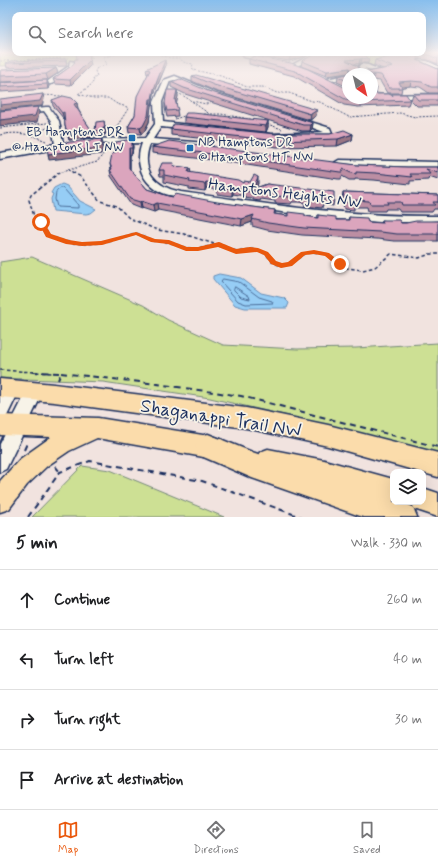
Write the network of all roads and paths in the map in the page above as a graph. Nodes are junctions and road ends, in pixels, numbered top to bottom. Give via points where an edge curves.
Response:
1 (59, 77) edge
2 (95, 77) edge
3 (224, 77) edge
4 (339, 77) edge
5 (0, 85) edge
6 (337, 86) edge
7 (162, 91) junction
8 (39, 95) edge
9 (438, 96) edge
10 (222, 97) junction
11 (378, 97) edge
12 (192, 101) junction
13 (46, 109) junction
14 (0, 114) edge
15 (204, 114) edge
16 (210, 114) junction
17 (185, 115) edge
18 (438, 116) edge
19 (258, 121) edge
20 (264, 123) edge
21 (53, 124) junction
22 (162, 125) junction
23 (0, 128) edge
24 (0, 135) edge
25 (32, 135) junction
26 (284, 136) junction
27 (112, 138) dead end
28 (153, 140) junction
29 (50, 142) dead end
30 (110, 143) dead end
31 (59, 145) junction
32 (215, 147) edge
33 (0, 156) edge
34 (332, 162) edge
35 (438, 165) edge
36 (66, 170) junction
37 (438, 219) edge
38 (214, 245) junction
39 (438, 254) edge
40 (0, 370) edge
41 (61, 373) junction
42 (58, 380) dead end
43 (6, 388) edge
44 (36, 390) junction
45 (0, 412) edge
46 (98, 428) junction
47 (16, 431) edge
48 (208, 446) junction
49 (438, 447) edge
50 (18, 450) dead end
51 (24, 450) junction
52 (29, 451) dead end
53 (0, 463) edge
54 (438, 465) edge
55 (390, 490) edge
56 (0, 500) edge
57 (426, 501) edge
58 (438, 505) edge
59 (28, 517) edge
60 (301, 517) edge
61 (403, 517) edge

1 - 5 street via 50,83
2 - 27 path via 89,87 78,94 108,98 128,109 112,133
3 - 18 path via 247,87 264,87 277,93 289,93 320,102 349,117 397,113 415,117
4 - 6 street via 323,79
7 - 10 street via 167,80 175,78
7 - 12 path via 172,91
7 - 22 street via 158,102
8 - 13 path via 64,97
9 - 11 street
10 - 12 path via 206,104
10 - 26 street via 300,119 327,130 328,133
12 - 16 path
13 - 14 street
13 - 21 street
15 - 16 path
16 - 19 path
17 - 22 path
20 - 26 path via 282,129
21 - 23 path
21 - 25 path
21 - 31 street
22 - 26 street
22 - 28 street via 161,131
24 - 25 path via 17,131
25 - 29 path
28 - 31 street
28 - 32 street
28 - 37 street, Hamptons Heights NW via 150,155 142,165 148,178 161,190 255,207 326,215 404,220
30 - 36 path via 97,162
31 - 33 street
34 - 35 street
36 - 38 path via 79,175 96,197 117,206 129,218 157,230 184,234
36 - 38 path via 30,197 34,216 51,237 68,242 94,244 136,233 154,241 169,242 186,248 198,249
38 - 39 path via 238,252 250,249 260,251 281,266 290,264 304,254 320,252 329,255 342,266 358,270 372,268 391,254 419,258
40 - 41 path
41 - 42 path
41 - 49 path via 241,396
43 - 44 main road, Shaganappi Trail NW
43 - 45 street
44 - 47 street
44 - 54 main road, Shaganappi Trail NW via 172,407 291,427 361,443
46 - 47 main road, Shaganappi Trail NW
46 - 48 main road, Shaganappi Trail NW
46 - 56 main road via 51,448 22,472
47 - 51 path
47 - 53 street
48 - 55 main road, Shaganappi Trail NW via 324,472
48 - 61 highway via 252,465
50 - 51 path
51 - 52 path
57 - 58 main road
59 - 60 path via 60,472 90,461 202,481

